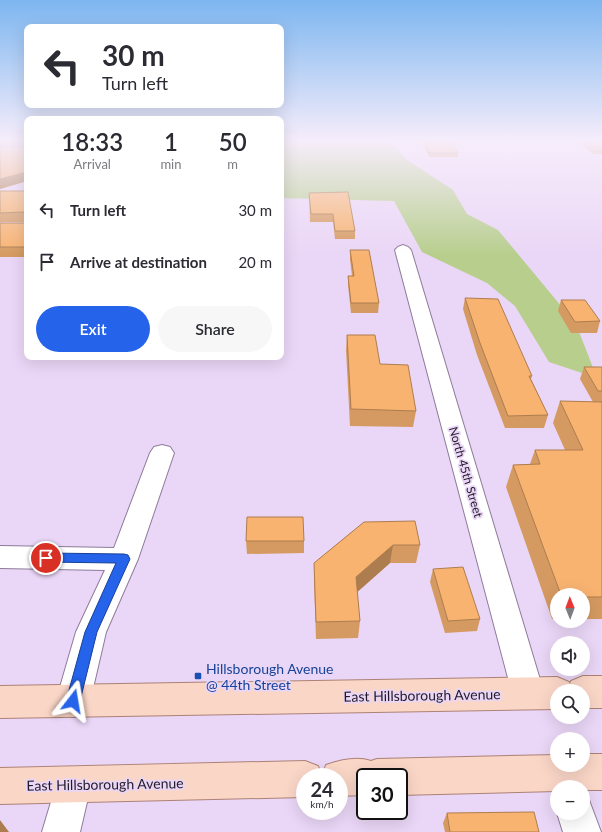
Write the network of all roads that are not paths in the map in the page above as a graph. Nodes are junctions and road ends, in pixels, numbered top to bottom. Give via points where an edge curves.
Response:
1 (404, 250) dead end
2 (162, 453) dead end
3 (0, 557) edge
4 (124, 559) junction
5 (590, 692) edge
6 (602, 692) edge
7 (543, 693) edge
8 (73, 701) junction
9 (0, 702) edge
10 (602, 772) edge
11 (408, 777) edge
12 (296, 779) edge
13 (566, 780) edge
14 (73, 785) junction
15 (0, 786) edge
16 (578, 820) edge
17 (61, 832) edge
18 (582, 832) edge

1 - 7 street, North 45th Street
2 - 4 street
3 - 4 street
4 - 8 street via 91,632
5 - 6 main road
7 - 8 main road, East Hillsborough Avenue
8 - 9 main road, East Hillsborough Avenue
10 - 13 main road
11 - 13 main road
12 - 14 main road, East Hillsborough Avenue
14 - 15 main road, East Hillsborough Avenue
14 - 17 street
16 - 18 street

